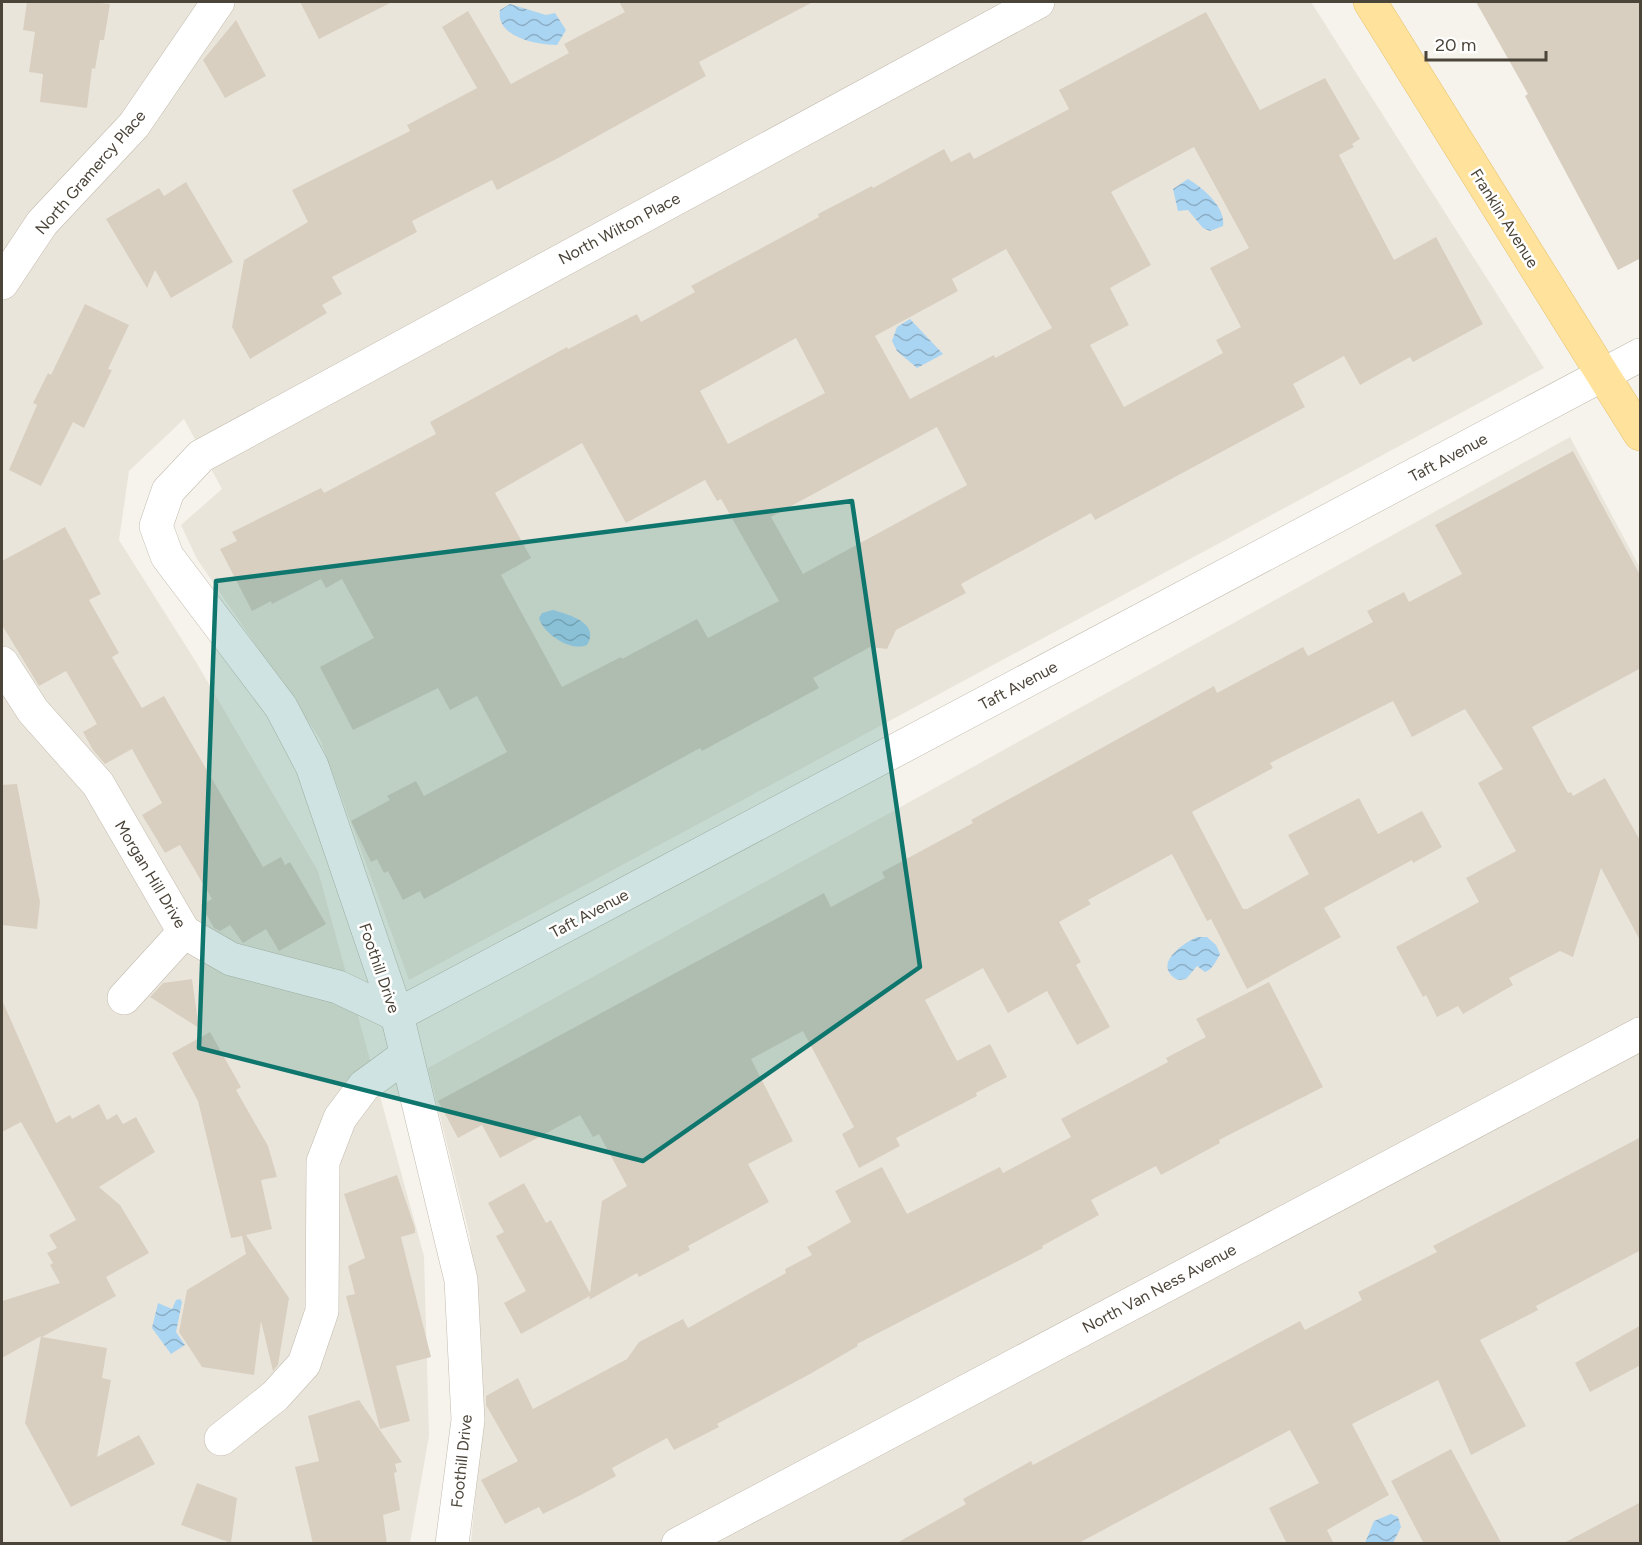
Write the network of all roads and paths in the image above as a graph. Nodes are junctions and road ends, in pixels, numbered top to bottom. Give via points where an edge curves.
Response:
1 (218, 2) edge
2 (1370, 2) edge
3 (1026, 4) edge
4 (2, 283) edge
5 (1641, 355) edge
6 (1603, 375) junction
7 (1641, 434) edge
8 (201, 456) joint
9 (2, 663) edge
10 (184, 932) junction
11 (124, 998) dead end
12 (397, 1015) junction
13 (1641, 1034) edge
14 (405, 1056) junction
15 (221, 1439) dead end
16 (452, 1544) edge
17 (678, 1544) edge

1 - 4 street, North Gramercy Place via 134,125 42,223
2 - 6 main road, Franklin Avenue
3 - 8 street, North Wilton Place
5 - 6 street, Taft Avenue
6 - 7 main road, Franklin Avenue
6 - 12 street, Taft Avenue
8 - 12 street, Foothill Drive via 168,491 156,526 167,556 281,706 312,766
9 - 10 street, Morgan Hill Drive via 33,711 98,784
10 - 11 street
10 - 12 street, Morgan Hill Drive via 231,959 338,987
12 - 14 street, Foothill Drive
13 - 17 street, North Van Ness Avenue
14 - 15 street via 364,1086 340,1118 323,1162 322,1311 304,1364 275,1396
14 - 16 street, Foothill Drive via 461,1280 468,1420

